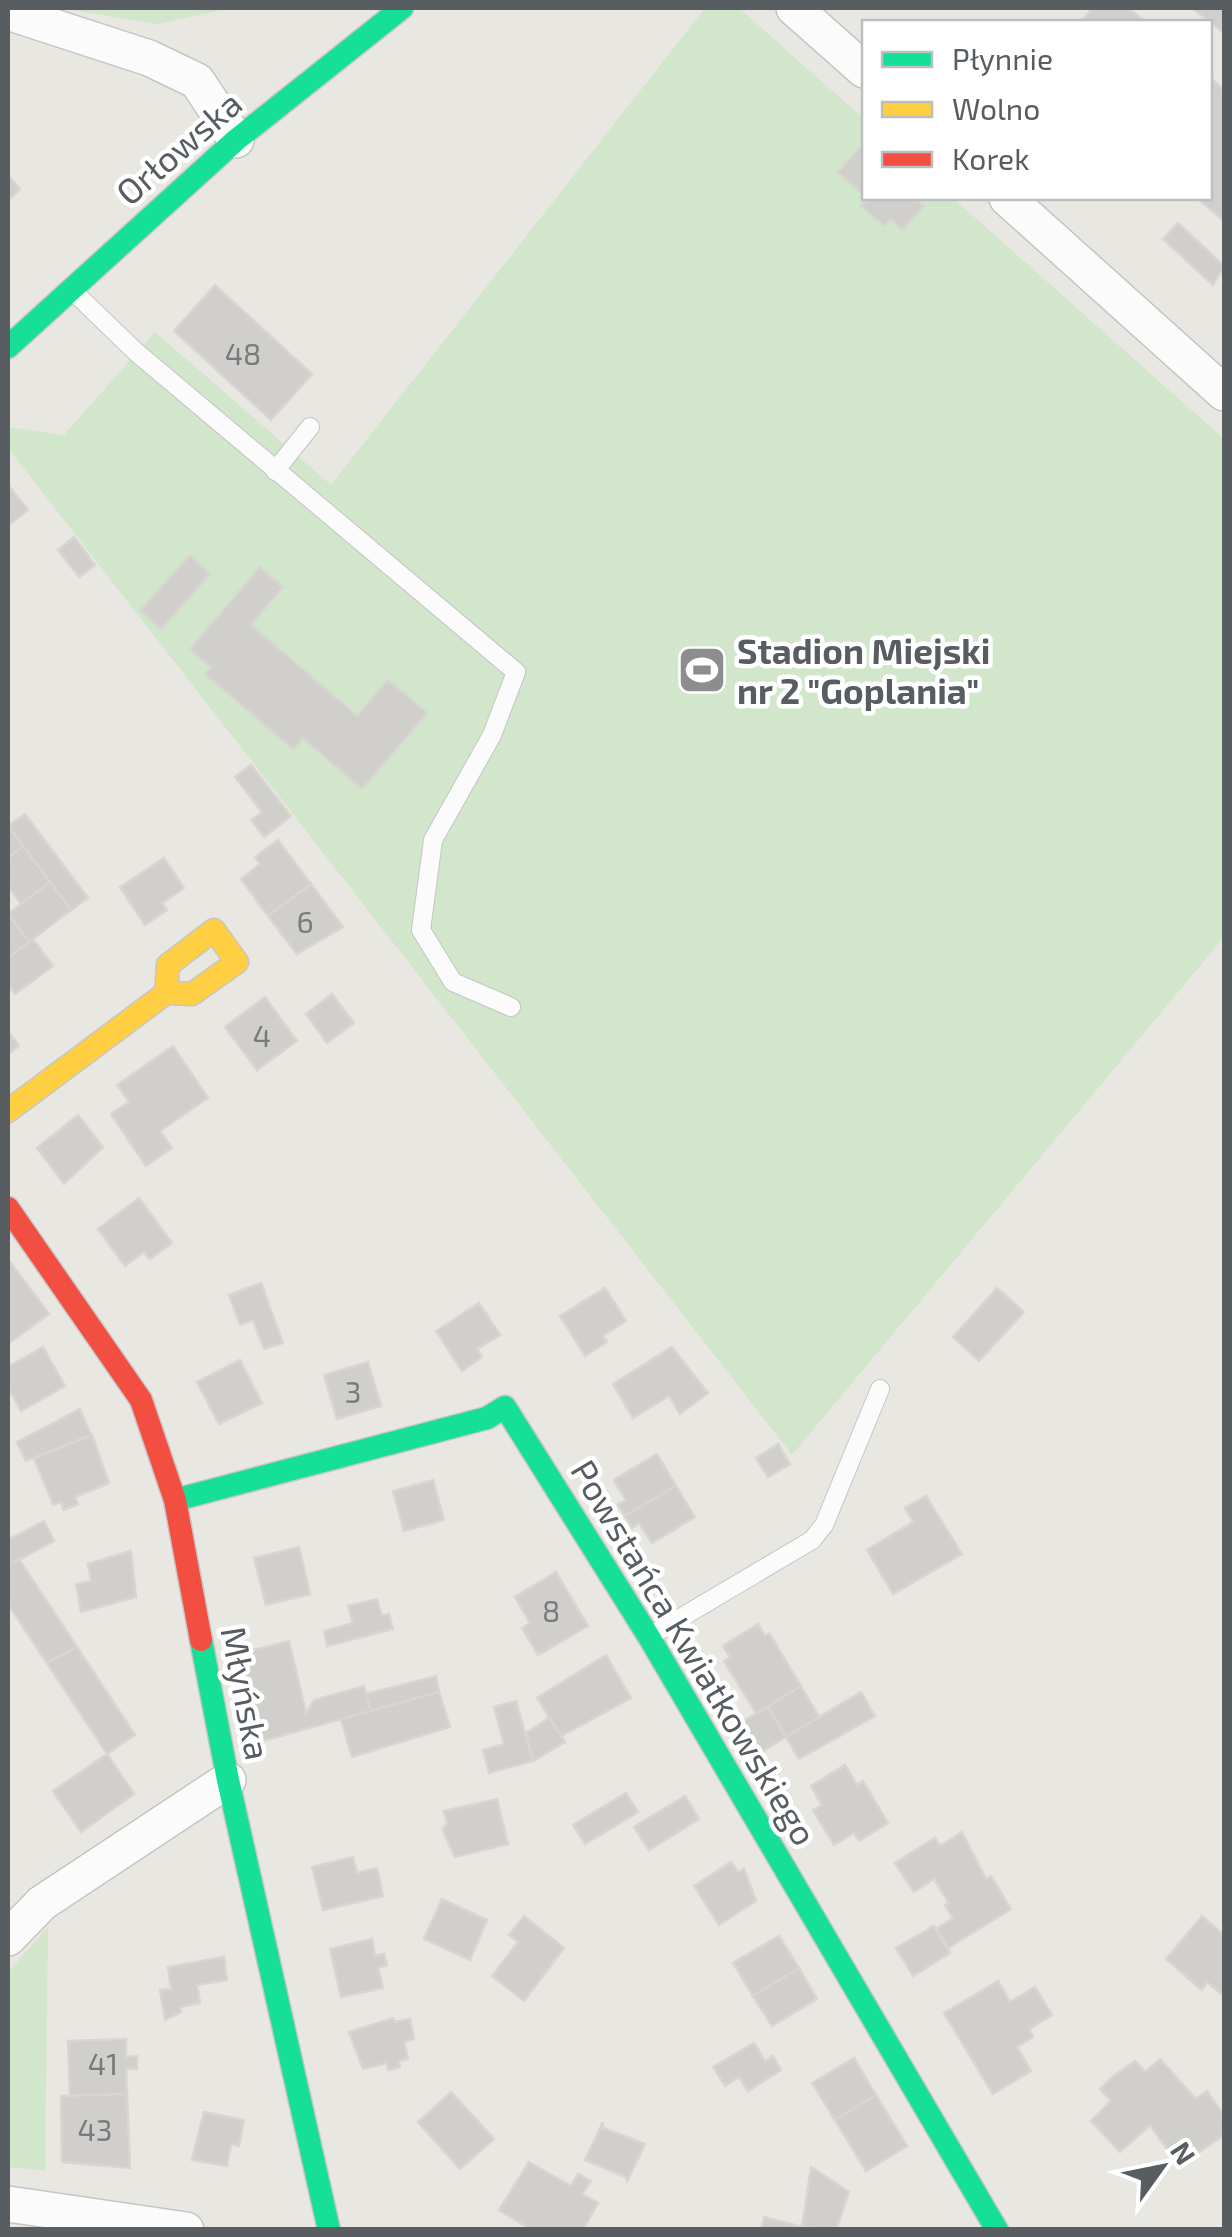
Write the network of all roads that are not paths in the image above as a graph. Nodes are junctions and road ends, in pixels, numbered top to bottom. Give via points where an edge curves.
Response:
1 (8, 8) edge
2 (402, 8) edge
3 (794, 8) edge
4 (862, 68) edge
5 (236, 140) junction
6 (1010, 200) edge
7 (72, 289) junction
8 (8, 347) edge
9 (1224, 392) edge
10 (310, 427) dead end
11 (275, 471) junction
12 (166, 993) dead end
13 (510, 1007) dead end
14 (8, 1112) edge
15 (8, 1208) edge
16 (880, 1389) dead end
17 (175, 1500) junction
18 (649, 1637) junction
19 (228, 1780) junction
20 (8, 1938) edge
21 (8, 2204) edge
22 (186, 2230) edge
23 (329, 2230) edge
24 (997, 2230) edge

1 - 5 street via 196,81
2 - 5 street, Orłowska
3 - 4 street
5 - 7 street, Orłowska
6 - 9 street
7 - 8 street, Orłowska
7 - 11 lane
10 - 11 lane
11 - 13 lane via 516,672 492,735 433,840 421,930 453,982
12 - 14 street
15 - 17 street, Młyńska via 141,1400
16 - 18 lane via 812,1540
17 - 18 street, Powstańca Kwiatkowskiego via 486,1418 505,1407
17 - 19 street, Młyńska
18 - 24 street, Powstańca Kwiatkowskiego
19 - 20 street via 42,1902
19 - 23 street, Młyńska
21 - 22 street

